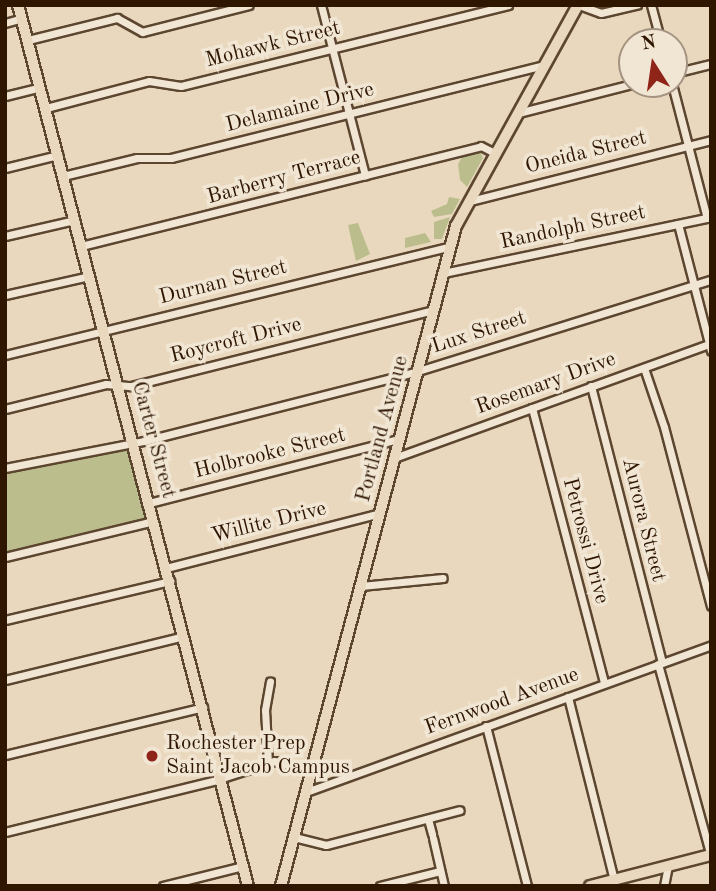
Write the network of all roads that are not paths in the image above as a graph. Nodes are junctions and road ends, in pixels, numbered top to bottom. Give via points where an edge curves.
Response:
1 (19, 5) edge
2 (249, 5) edge
3 (321, 5) edge
4 (508, 5) edge
5 (578, 5) edge
6 (638, 5) edge
7 (651, 5) edge
8 (22, 19) junction
9 (5, 23) edge
10 (657, 28) edge
11 (28, 40) junction
12 (332, 49) junction
13 (711, 64) edge
14 (545, 65) junction
15 (688, 70) edge
16 (40, 87) junction
17 (618, 88) edge
18 (5, 96) edge
19 (676, 98) edge
20 (46, 108) junction
21 (349, 114) junction
22 (517, 114) junction
23 (711, 140) edge
24 (688, 146) junction
25 (495, 153) junction
26 (58, 155) junction
27 (5, 168) edge
28 (365, 175) junction
29 (63, 176) junction
30 (469, 201) junction
31 (709, 218) edge
32 (75, 220) junction
33 (678, 224) junction
34 (5, 236) edge
35 (81, 246) junction
36 (449, 247) junction
37 (443, 273) junction
38 (89, 276) junction
39 (711, 279) edge
40 (694, 284) junction
41 (5, 295) edge
42 (434, 310) junction
43 (105, 332) junction
44 (710, 346) edge
45 (5, 355) edge
46 (643, 368) junction
47 (418, 371) junction
48 (119, 386) junction
49 (591, 386) junction
50 (532, 408) junction
51 (5, 410) edge
52 (399, 439) junction
53 (134, 443) junction
54 (394, 458) junction
55 (5, 468) edge
56 (149, 503) junction
57 (380, 513) junction
58 (154, 521) junction
59 (5, 557) edge
60 (166, 568) junction
61 (443, 578) dead end
62 (170, 581) junction
63 (361, 586) junction
64 (711, 606) edge
65 (5, 620) edge
66 (184, 636) junction
67 (711, 645) edge
68 (660, 663) junction
69 (5, 680) edge
70 (270, 681) dead end
71 (604, 683) junction
72 (568, 696) junction
73 (203, 708) junction
74 (486, 726) junction
75 (5, 755) edge
76 (268, 763) junction
77 (312, 771) junction
78 (221, 777) junction
79 (306, 792) junction
80 (460, 810) dead end
81 (428, 819) junction
82 (5, 832) edge
83 (294, 837) junction
84 (710, 856) edge
85 (243, 866) junction
86 (668, 866) junction
87 (440, 871) junction
88 (614, 880) junction
89 (163, 886) edge
90 (248, 886) edge
91 (281, 886) edge
92 (380, 886) edge
93 (444, 886) edge
94 (527, 886) edge
95 (590, 886) edge
96 (664, 886) edge

1 - 8 main road, Carter Street
2 - 11 street via 142,32 117,18
3 - 12 street
4 - 12 street, Mohawk Street
5 - 6 street via 601,13
5 - 14 main road, Portland Avenue
7 - 10 street
8 - 9 street
8 - 11 main road, Carter Street
11 - 16 main road, Carter Street
12 - 20 street, Mohawk Street via 181,86 149,81
12 - 21 street
13 - 15 street
14 - 21 street, Delamaine Drive
14 - 22 main road, Portland Avenue
16 - 18 street
16 - 20 main road, Carter Street
17 - 22 street
19 - 24 street
20 - 26 main road, Carter Street
21 - 28 street
21 - 29 street, Delamaine Drive via 171,158 136,158
22 - 25 main road, Portland Avenue
23 - 24 street, Oneida Street
24 - 30 street, Oneida Street
24 - 31 street
25 - 28 street, Barberry Terrace via 481,146
25 - 30 main road, Portland Avenue
26 - 27 street
26 - 29 main road, Carter Street
28 - 35 street, Barberry Terrace
29 - 32 main road, Carter Street
30 - 36 main road, Portland Avenue
31 - 33 street, Randolph Street
32 - 34 street
32 - 35 main road, Carter Street
33 - 37 street, Randolph Street
33 - 40 street
35 - 38 main road, Carter Street
36 - 37 main road, Portland Avenue
36 - 43 street, Durnan Street
37 - 42 main road, Portland Avenue
38 - 41 street
38 - 43 main road, Carter Street
39 - 40 street, Lux Street
40 - 44 street
40 - 47 street, Lux Street
42 - 47 main road, Portland Avenue
42 - 48 street, Roycroft Drive
43 - 45 street, Durnan Street
43 - 48 main road, Carter Street
44 - 46 street, Rosemary Drive
46 - 49 street, Rosemary Drive
46 - 64 street via 664,427
47 - 52 main road, Portland Avenue
47 - 53 street, Lux Street
48 - 51 street, Roycroft Drive via 106,384
48 - 53 main road, Carter Street
49 - 50 street, Rosemary Drive
49 - 68 street, Aurora Street
50 - 54 street, Rosemary Drive
50 - 71 street, Petrossi Drive
52 - 54 main road, Portland Avenue
52 - 56 street, Holbrooke Street
53 - 55 street, Lux Street
53 - 56 main road, Carter Street
54 - 57 main road, Portland Avenue
56 - 58 main road, Carter Street
57 - 60 street, Willite Drive
57 - 63 main road, Portland Avenue
58 - 59 street
58 - 60 main road, Carter Street
60 - 62 main road, Carter Street
61 - 63 street
62 - 65 street
62 - 66 main road, Carter Street
63 - 77 main road, Portland Avenue
66 - 69 street
66 - 73 main road, Carter Street
67 - 68 street, Fernwood Avenue
68 - 71 street, Fernwood Avenue
68 - 84 street, Aurora Street
70 - 76 street via 265,710
71 - 72 street, Fernwood Avenue
72 - 74 street, Fernwood Avenue
72 - 88 street
73 - 75 street
73 - 78 main road, Carter Street
74 - 79 street, Fernwood Avenue
74 - 94 street
76 - 77 street via 279,761
76 - 78 street
77 - 79 main road, Portland Avenue
78 - 82 street
78 - 85 main road, Carter Street
79 - 83 main road, Portland Avenue
80 - 81 street
81 - 83 street via 326,845
81 - 87 street
83 - 91 main road, Portland Avenue
84 - 86 main road
85 - 89 street
85 - 90 main road, Carter Street
86 - 88 main road
86 - 96 street
87 - 92 street
87 - 93 street
88 - 95 main road

